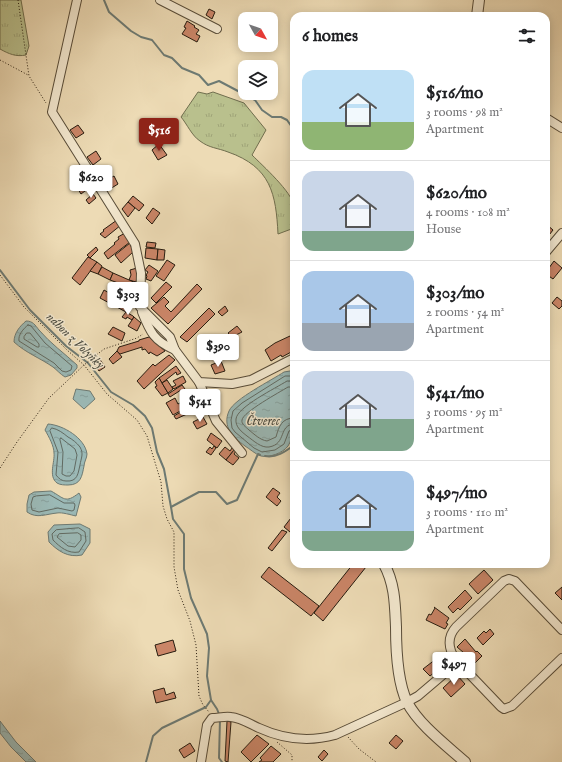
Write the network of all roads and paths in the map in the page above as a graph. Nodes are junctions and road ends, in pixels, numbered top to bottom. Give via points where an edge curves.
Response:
1 (18, 0) edge
2 (77, 0) edge
3 (160, 0) edge
4 (479, 0) edge
5 (478, 12) edge
6 (217, 29) dead end
7 (0, 60) edge
8 (29, 76) junction
9 (52, 112) junction
10 (550, 120) edge
11 (562, 128) edge
12 (562, 233) edge
13 (550, 247) edge
14 (0, 275) edge
15 (140, 307) junction
16 (149, 330) junction
17 (175, 350) junction
18 (290, 360) edge
19 (84, 365) junction
20 (199, 382) junction
21 (242, 453) dead end
22 (0, 468) edge
23 (386, 568) edge
24 (562, 630) edge
25 (562, 658) edge
26 (458, 662) junction
27 (407, 702) junction
28 (212, 718) junction
29 (344, 731) junction
30 (277, 742) dead end
31 (201, 762) edge
32 (292, 762) edge
33 (376, 762) edge
34 (465, 762) edge

1 - 8 path
2 - 9 street
3 - 6 street
4 - 5 street
7 - 8 path
8 - 9 path
9 - 15 street via 135,244 141,273
10 - 11 street
12 - 13 street
14 - 19 path via 24,307
15 - 16 street
15 - 17 street via 170,337
16 - 17 street via 163,345
16 - 19 path via 137,338 104,350
17 - 20 street
18 - 20 street via 251,380 232,384
19 - 22 path via 49,398
19 - 28 path via 107,394 137,420 147,436 161,482 163,506 174,532 174,567 178,590 196,645 200,696
20 - 21 street via 216,421
23 - 27 street via 393,585 396,646 400,678
24 - 26 street via 515,581 506,579 453,630 450,647
25 - 26 street via 506,709
26 - 27 street via 418,696
27 - 29 street
27 - 34 street via 425,727
28 - 29 street via 230,716 261,729 298,739 326,738
28 - 31 street via 208,725
29 - 33 path via 359,749
30 - 32 path via 292,755

